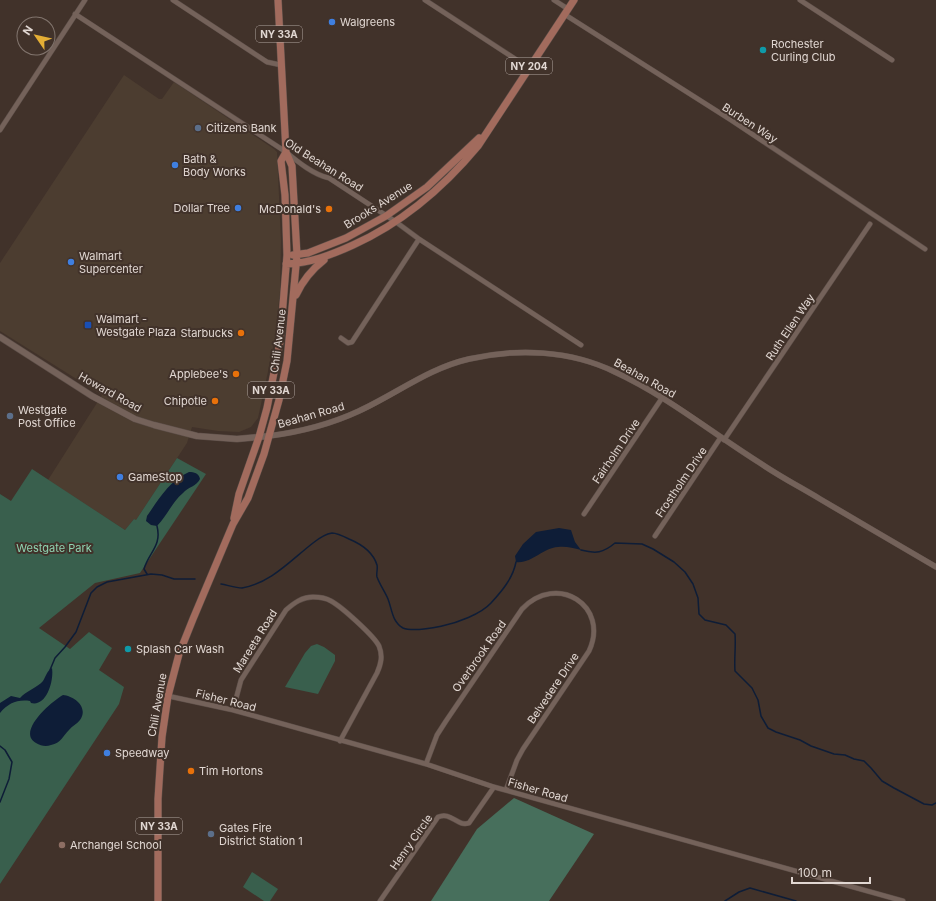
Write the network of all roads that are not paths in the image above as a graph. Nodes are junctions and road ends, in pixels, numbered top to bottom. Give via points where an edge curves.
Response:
1 (85, 0) edge
2 (173, 0) edge
3 (278, 0) edge
4 (425, 0) edge
5 (554, 0) edge
6 (574, 0) edge
7 (800, 0) edge
8 (566, 11) junction
9 (75, 14) junction
10 (892, 60) dead end
11 (281, 65) junction
12 (529, 68) junction
13 (0, 130) edge
14 (485, 133) junction
15 (286, 152) junction
16 (386, 216) junction
17 (396, 222) junction
18 (870, 224) dead end
19 (418, 239) junction
20 (925, 249) dead end
21 (286, 256) junction
22 (298, 256) junction
23 (330, 256) junction
24 (286, 264) junction
25 (297, 264) junction
26 (294, 301) junction
27 (0, 337) edge
28 (341, 338) dead end
29 (581, 345) dead end
30 (662, 398) junction
31 (270, 436) junction
32 (259, 437) junction
33 (723, 439) junction
34 (584, 514) dead end
35 (233, 524) junction
36 (655, 536) dead end
37 (936, 567) edge
38 (573, 598) joint
39 (168, 696) junction
40 (233, 710) junction
41 (340, 740) junction
42 (426, 764) junction
43 (494, 787) junction
44 (506, 790) junction
45 (158, 901) edge
46 (380, 901) edge
47 (903, 901) edge

1 - 9 street
2 - 11 street via 266,62
3 - 11 main road, Chili Avenue / NY 33A
4 - 12 street
5 - 8 street, Burben Way
6 - 8 main road, Brooks Avenue / NY 204
7 - 10 street
8 - 12 main road, Brooks Avenue / NY 204
8 - 20 street, Burben Way
9 - 13 street
9 - 15 street, Old Beahan Road
11 - 15 main road, Chili Avenue / NY 33A
12 - 14 main road, Brooks Avenue / NY 204
14 - 16 main road, Brooks Avenue / NY 204 via 427,187
14 - 17 main road, Brooks Avenue / NY 204 via 461,166 433,193
15 - 16 street, Old Beahan Road
15 - 21 main road, Chili Avenue / NY 33A via 281,161 285,195
15 - 22 main road, Chili Avenue / NY 33A via 292,166
16 - 17 street, Old Beahan Road
16 - 22 main road, Brooks Avenue / NY 204 via 346,238
17 - 19 street, Old Beahan Road
17 - 23 main road, Brooks Avenue / NY 204
18 - 33 street, Ruth Ellen Way
19 - 28 street via 352,342 348,343
19 - 29 street, Old Beahan Road
21 - 22 main road, Brooks Avenue / NY 204
21 - 24 main road, Chili Avenue / NY 33A
22 - 25 main road, Chili Avenue / NY 33A
23 - 25 main road, Brooks Avenue
23 - 26 main road, NY 204 via 307,275
24 - 25 main road, Brooks Avenue
24 - 32 main road, Chili Avenue / NY 33A via 280,342
25 - 26 main road, Chili Avenue / NY 33A
26 - 31 main road, Chili Avenue / NY 33A via 287,361
27 - 32 main road, Howard Road via 92,396 135,418 198,436 237,439
30 - 31 street, Beahan Road via 614,371 583,360 533,352 506,353 454,363 339,419
30 - 33 street, Beahan Road
30 - 34 street, Fairholm Drive
31 - 32 main road, Howard Road
31 - 35 main road, Chili Avenue / NY 33A via 248,498
32 - 35 main road, Chili Avenue / NY 33A via 239,494
33 - 36 street, Frostholm Drive
33 - 37 street, Beahan Road via 760,464
35 - 39 main road, Chili Avenue / NY 33A via 179,654
38 - 42 street, Overbrook Road via 560,592 549,593 538,596 522,609 437,735
38 - 44 street, Belvedere Drive via 590,613 593,642 523,749
39 - 40 street, Fisher Road
39 - 45 main road, Chili Avenue / NY 33A via 158,798
40 - 41 street, Fisher Road
40 - 41 street, Mareeta Road via 241,680 286,610 302,599 324,598 338,606 373,637 381,654 381,665
41 - 42 street, Fisher Road
42 - 43 street, Fisher Road
43 - 44 street, Fisher Road
43 - 46 street, Henry Circle via 469,823 464,824 443,815 438,817
44 - 47 street, Fisher Road

